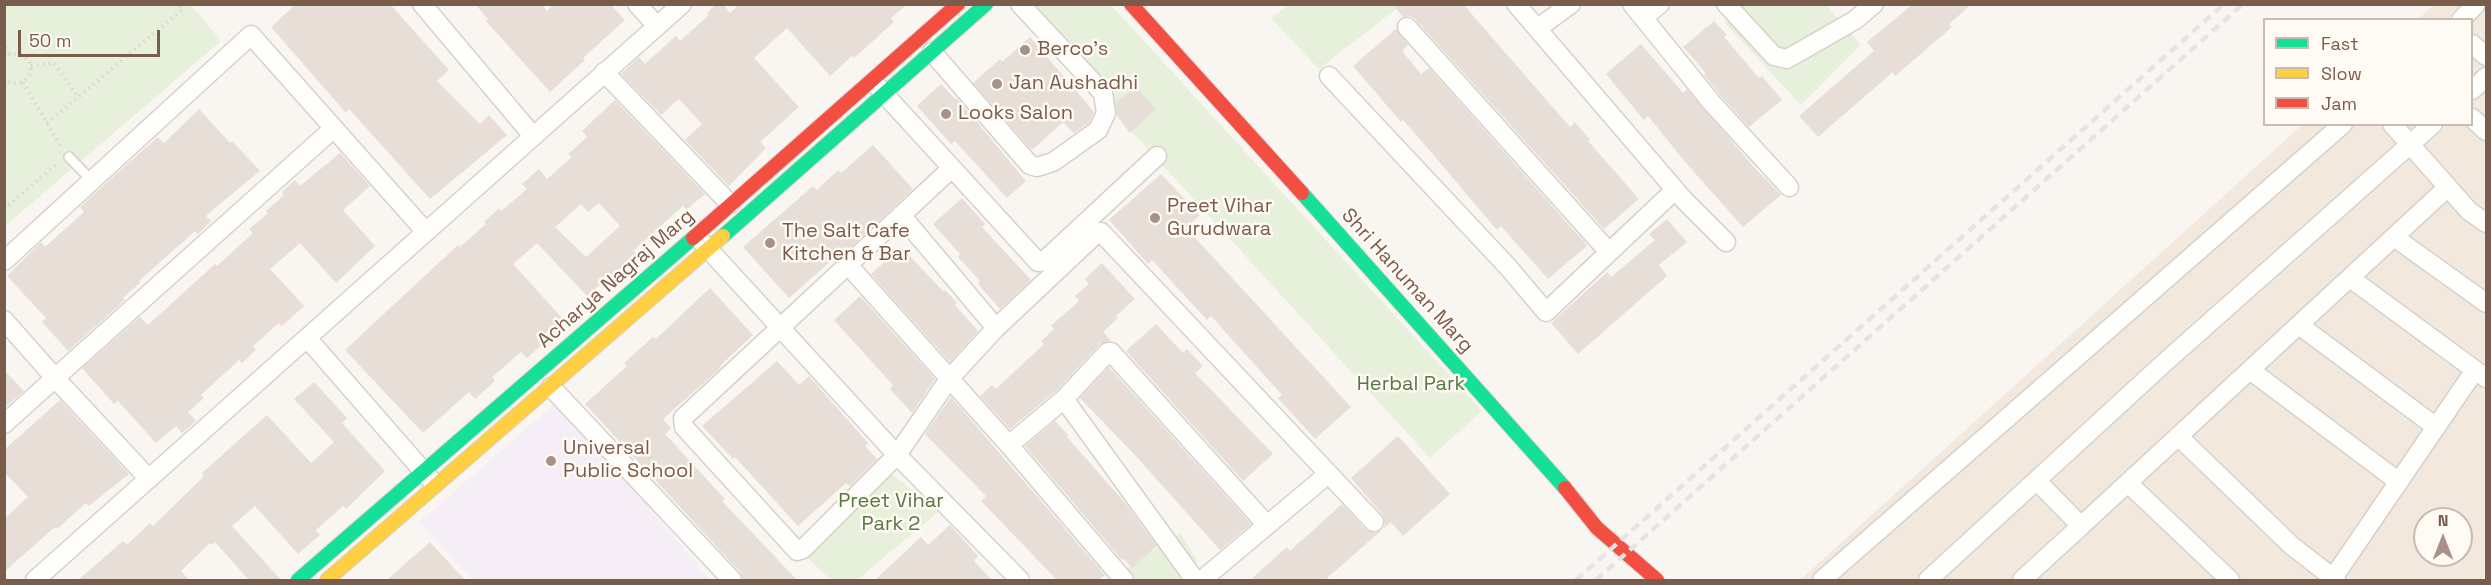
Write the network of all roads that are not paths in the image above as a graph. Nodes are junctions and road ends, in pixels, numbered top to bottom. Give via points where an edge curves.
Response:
1 (422, 4) edge
2 (638, 4) edge
3 (682, 4) edge
4 (958, 4) edge
5 (986, 4) edge
6 (1020, 4) edge
7 (1131, 4) edge
8 (1516, 4) edge
9 (1571, 4) edge
10 (1660, 4) edge
11 (1726, 4) edge
12 (1874, 4) edge
13 (2476, 4) edge
14 (1638, 11) edge
15 (2463, 18) edge
16 (657, 26) junction
17 (1407, 27) dead end
18 (1538, 28) junction
19 (2473, 45) edge
20 (932, 52) junction
21 (2487, 56) edge
22 (604, 72) junction
23 (1329, 76) dead end
24 (2487, 77) edge
25 (872, 80) junction
26 (2473, 89) edge
27 (883, 95) junction
28 (2473, 119) edge
29 (2341, 126) edge
30 (2394, 126) edge
31 (2431, 126) edge
32 (334, 128) junction
33 (2487, 131) edge
34 (533, 136) junction
35 (2410, 145) junction
36 (1157, 156) dead end
37 (69, 157) dead end
38 (951, 168) junction
39 (92, 181) junction
40 (1789, 187) dead end
41 (2448, 187) junction
42 (1675, 190) junction
43 (730, 204) junction
44 (901, 215) junction
45 (2487, 223) edge
46 (426, 232) junction
47 (696, 235) junction
48 (2394, 237) junction
49 (1726, 242) dead end
50 (708, 250) junction
51 (1608, 251) junction
52 (4, 261) edge
53 (848, 265) junction
54 (2350, 278) junction
55 (2487, 303) edge
56 (4, 320) edge
57 (2299, 324) junction
58 (781, 327) junction
59 (996, 328) junction
60 (307, 339) junction
61 (2250, 370) junction
62 (2481, 374) edge
63 (55, 378) junction
64 (949, 379) junction
65 (551, 387) junction
66 (1064, 399) junction
67 (4, 424) edge
68 (2436, 427) junction
69 (2178, 436) junction
70 (1009, 445) junction
71 (897, 455) junction
72 (424, 471) junction
73 (1328, 474) junction
74 (149, 479) junction
75 (2037, 481) junction
76 (2399, 482) junction
77 (2128, 483) junction
78 (436, 486) junction
79 (1374, 522) dead end
80 (1267, 525) junction
81 (2081, 526) junction
82 (2334, 579) edge
83 (35, 580) edge
84 (298, 580) edge
85 (327, 580) edge
86 (732, 580) edge
87 (1020, 580) edge
88 (1124, 580) edge
89 (1195, 580) edge
90 (1202, 580) edge
91 (1657, 580) edge
92 (1822, 580) edge
93 (1928, 580) edge
94 (2022, 580) edge
95 (2230, 580) edge

1 - 34 street
2 - 16 street
3 - 16 street
4 - 25 street, Acharya Nagraj Marg
5 - 20 street, Acharya Nagraj Marg
6 - 20 street via 1103,93 1106,113 1098,130 1053,162 1030,165
7 - 91 street, Shri Hanuman Marg via 1547,466 1597,528
8 - 18 street
9 - 18 street
10 - 14 street
11 - 12 street via 1774,56 1787,59 1855,20
13 - 15 street
14 - 40 street via 1712,103
16 - 22 street
17 - 51 street
18 - 42 street
19 - 21 street
20 - 27 street, Acharya Nagraj Marg
22 - 34 street
22 - 43 street
23 - 51 street via 1546,312
24 - 26 street
25 - 27 street
25 - 43 street, Acharya Nagraj Marg
27 - 38 street
27 - 50 street, Acharya Nagraj Marg
28 - 33 street
29 - 92 street
30 - 35 street
31 - 35 street
32 - 39 street via 251,35
32 - 46 street
32 - 63 street
34 - 46 street
35 - 41 street
35 - 75 street
36 - 38 street via 1044,261 1038,262
37 - 39 lane
38 - 44 street
39 - 52 street
41 - 45 street via 2469,211
41 - 48 street
42 - 49 street
42 - 51 street
43 - 47 street, Acharya Nagraj Marg
44 - 53 street
44 - 59 street
46 - 60 street
47 - 50 street
47 - 72 street, Acharya Nagraj Marg
48 - 54 street
48 - 55 street
50 - 58 street
50 - 65 street, Acharya Nagraj Marg
53 - 58 street
53 - 64 street
54 - 57 street
54 - 62 street
56 - 63 street
57 - 61 street
57 - 68 street
58 - 71 street
58 - 71 street via 684,416 684,427 689,433 798,551
59 - 64 street
59 - 73 street via 1102,232
60 - 72 street
60 - 74 street
61 - 69 street
61 - 76 street
62 - 68 street
63 - 67 street
63 - 74 street
64 - 70 street
64 - 71 street
65 - 78 street, Acharya Nagraj Marg
65 - 86 street
66 - 70 street
66 - 80 street via 1108,352 1113,353
66 - 89 street
68 - 76 street
69 - 77 street
69 - 82 street via 2292,546
70 - 88 street
71 - 87 street
72 - 78 street
72 - 84 street, Acharya Nagraj Marg
73 - 79 street
73 - 80 street
74 - 83 street
75 - 81 street
75 - 93 street
76 - 82 street
77 - 81 street
77 - 95 street
78 - 85 street, Acharya Nagraj Marg
80 - 90 street
81 - 94 street

